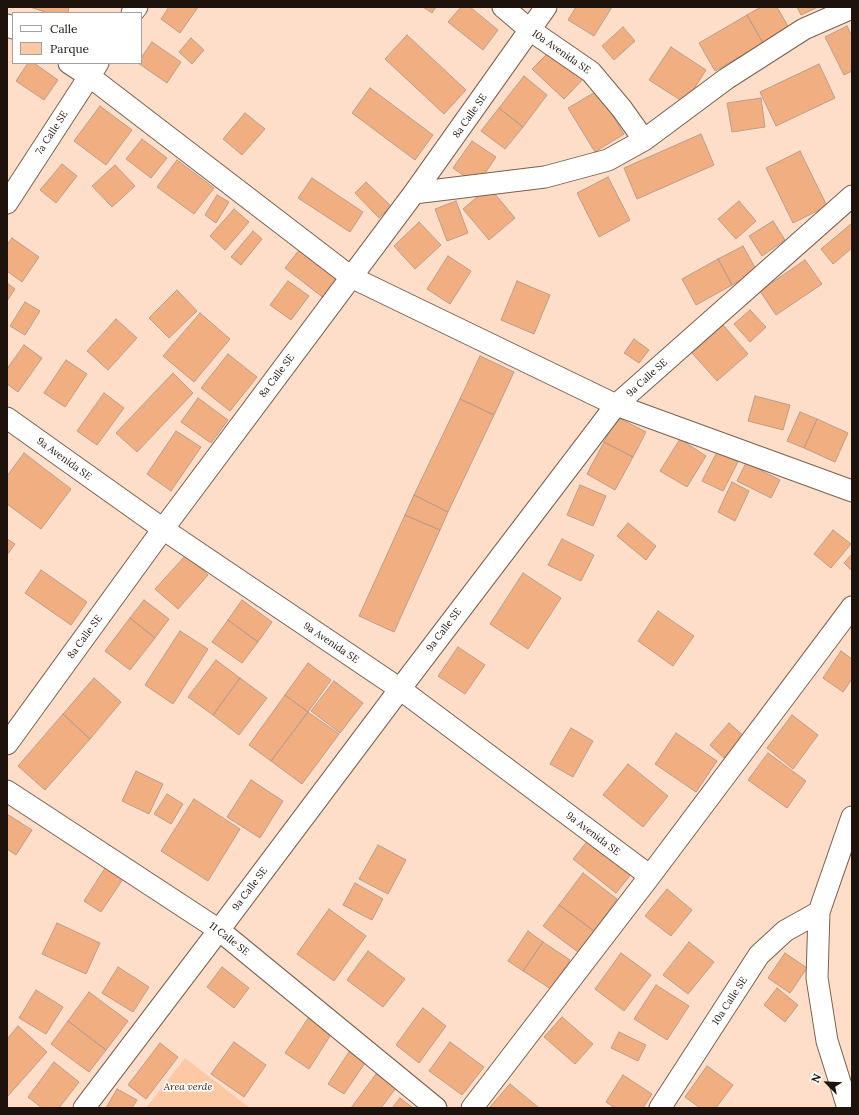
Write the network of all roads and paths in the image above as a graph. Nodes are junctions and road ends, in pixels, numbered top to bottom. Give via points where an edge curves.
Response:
1 (503, 7) edge
2 (546, 7) edge
3 (852, 8) edge
4 (530, 30) junction
5 (73, 64) edge
6 (93, 69) edge
7 (644, 140) junction
8 (414, 193) junction
9 (852, 196) edge
10 (7, 203) edge
11 (351, 277) junction
12 (616, 405) junction
13 (7, 418) edge
14 (852, 491) edge
15 (163, 529) junction
16 (852, 607) edge
17 (400, 689) junction
18 (7, 744) edge
19 (7, 791) edge
20 (852, 817) edge
21 (650, 876) junction
22 (819, 912) junction
23 (219, 930) junction
24 (84, 1108) edge
25 (436, 1108) edge
26 (472, 1108) edge
27 (660, 1108) edge
28 (848, 1108) edge

1 - 4 street, 10a Avenida SE
2 - 4 street, 8a Calle SE
3 - 7 street via 804,29 726,79
4 - 7 street, 10a Avenida SE via 591,72
4 - 8 street, 8a Calle SE
5 - 6 street
6 - 10 street, 7a Calle SE
6 - 11 street
7 - 8 street via 608,160 545,177
8 - 11 street, 8a Calle SE
9 - 12 street, 9a Calle SE
11 - 12 street
11 - 15 street, 8a Calle SE
12 - 14 street
12 - 17 street, 9a Calle SE
13 - 15 street, 9a Avenida SE
15 - 17 street, 9a Avenida SE
15 - 18 street, 8a Calle SE
16 - 21 street
17 - 21 street, 9a Avenida SE
17 - 23 street, 9a Calle SE
19 - 23 street, 11 Calle SE
20 - 22 street
21 - 26 street
22 - 27 street, 10a Calle SE via 785,931 759,955
22 - 28 street via 817,978 827,1041
23 - 24 street, 9a Calle SE
23 - 25 street, 11 Calle SE

